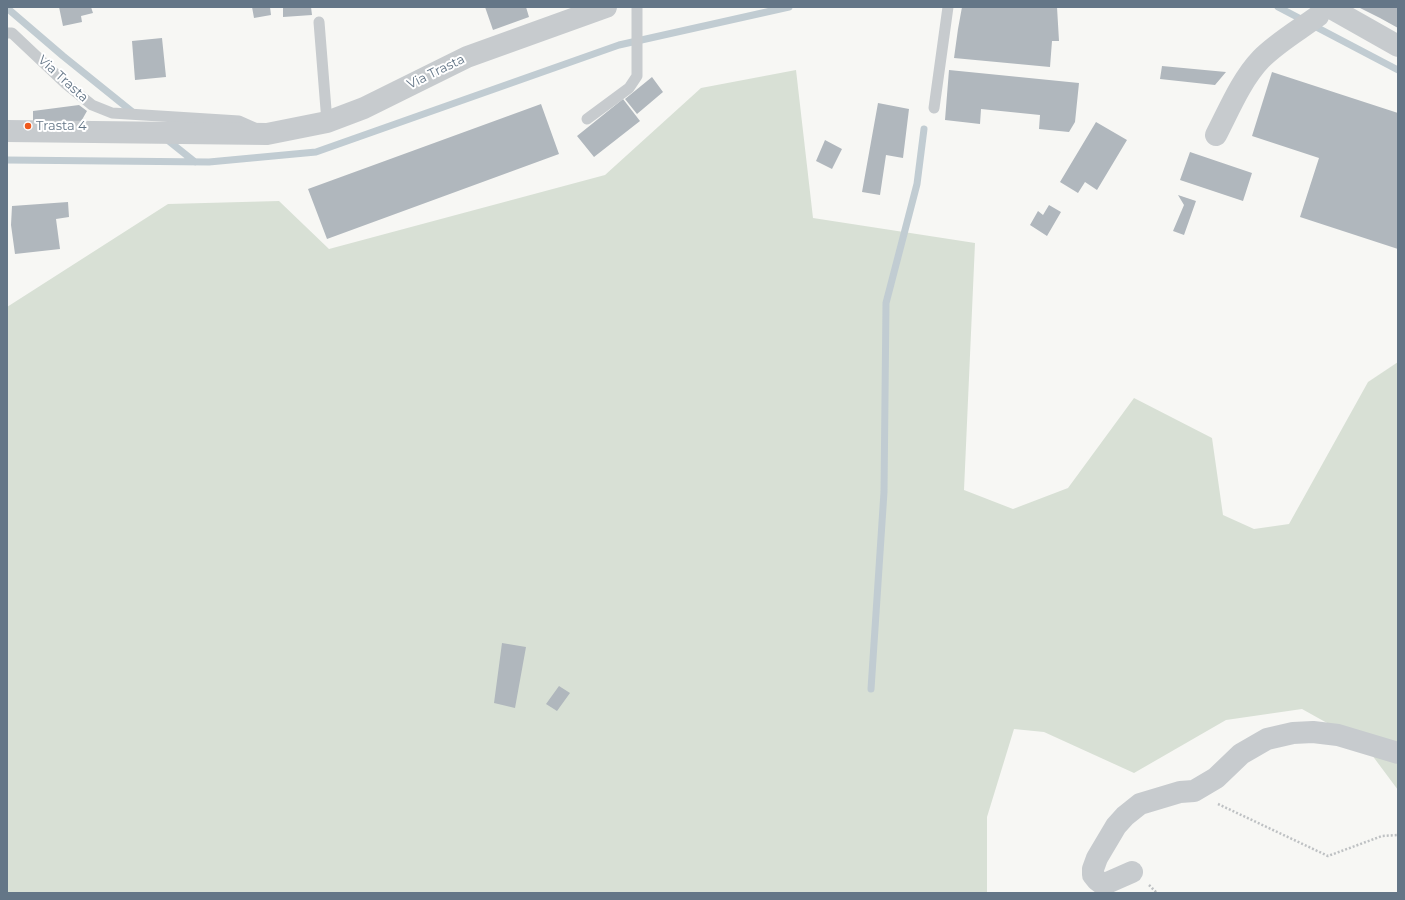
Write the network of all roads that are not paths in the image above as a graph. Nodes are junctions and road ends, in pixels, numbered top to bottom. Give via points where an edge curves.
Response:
1 (606, 7) edge
2 (638, 7) edge
3 (948, 7) edge
4 (1326, 10) edge
5 (319, 22) dead end
6 (7, 33) edge
7 (1398, 46) edge
8 (934, 108) dead end
9 (587, 119) dead end
10 (327, 122) junction
11 (7, 131) edge
12 (267, 134) junction
13 (1216, 135) dead end
14 (1398, 753) edge
15 (1132, 872) dead end

1 - 10 street, Via Trasta via 467,57 364,108
2 - 9 lane via 637,76 629,88
3 - 8 lane
4 - 7 street
4 - 13 street via 1270,51 1252,70
5 - 10 lane
6 - 12 lane, Via Trasta via 12,33 92,105 112,114 239,121
10 - 12 street, Via Trasta
11 - 12 street, Via Trasta
14 - 15 street via 1338,735 1312,732 1267,739 1241,754 1216,778 1194,791 1180,792 1140,804 1125,816 1097,858 1093,875 1101,883

